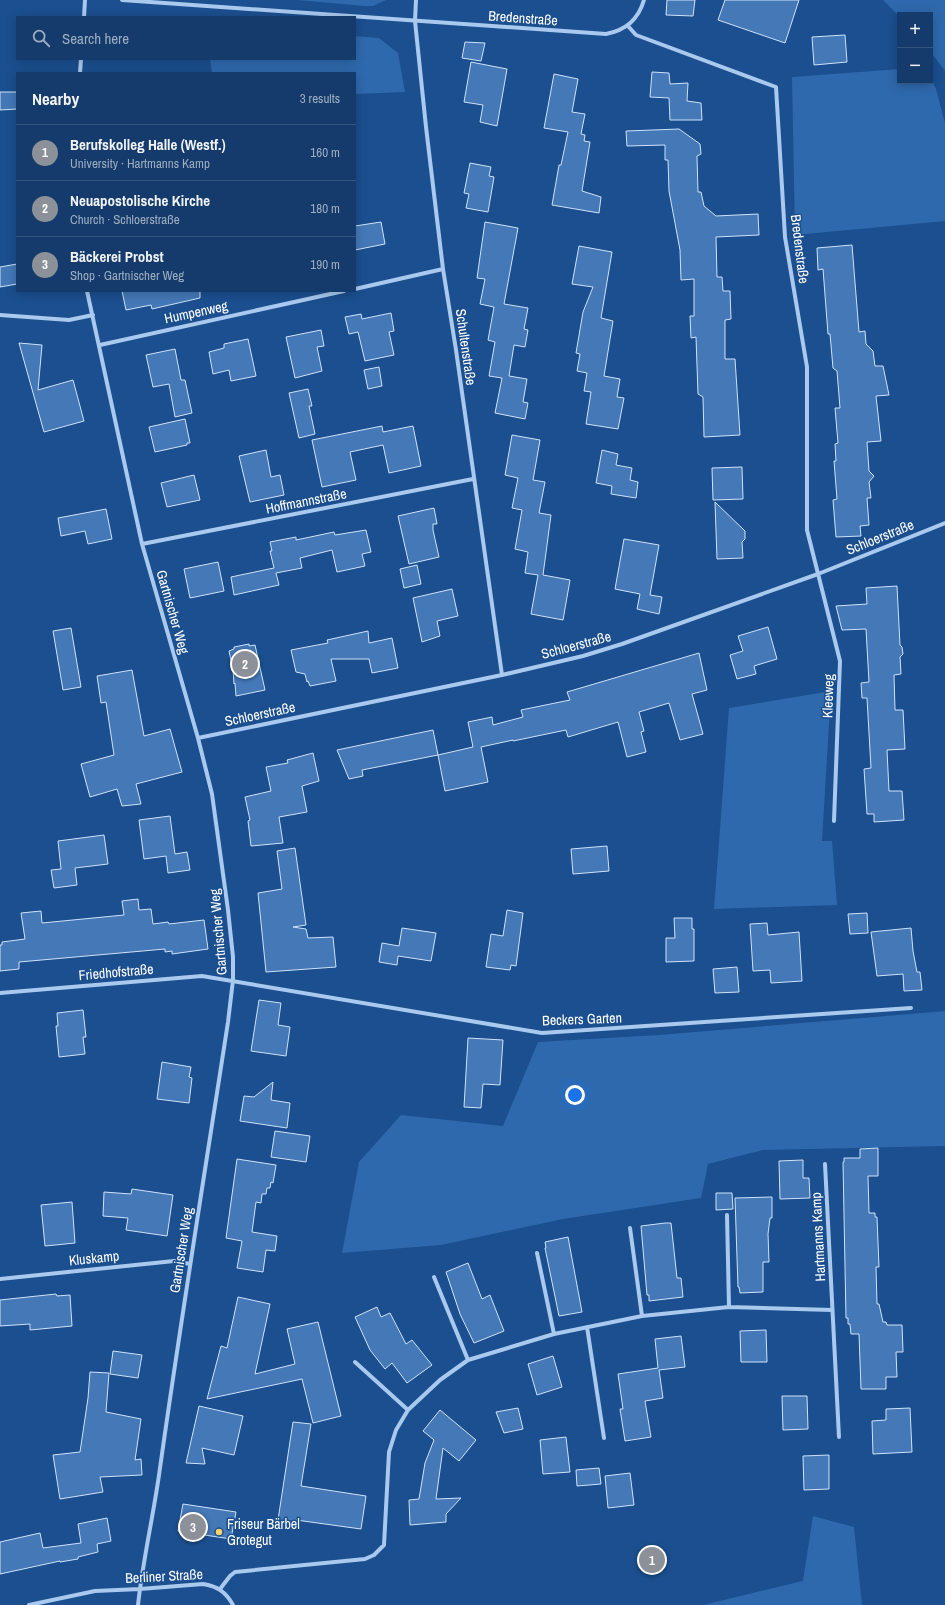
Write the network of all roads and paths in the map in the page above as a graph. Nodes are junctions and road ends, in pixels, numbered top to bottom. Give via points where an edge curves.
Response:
1 (84, 0) edge
2 (122, 0) edge
3 (416, 0) edge
4 (644, 0) edge
5 (84, 16) edge
6 (344, 16) edge
7 (356, 17) edge
8 (414, 21) junction
9 (628, 26) junction
10 (81, 60) edge
11 (80, 72) edge
12 (443, 269) junction
13 (356, 289) edge
14 (87, 292) edge
15 (339, 292) edge
16 (0, 315) edge
17 (93, 315) junction
18 (100, 345) junction
19 (474, 479) junction
20 (945, 523) edge
21 (142, 544) junction
22 (818, 574) junction
23 (502, 675) junction
24 (198, 738) junction
25 (834, 821) dead end
26 (233, 980) junction
27 (0, 993) edge
28 (911, 1008) dead end
29 (826, 1164) dead end
30 (726, 1215) dead end
31 (630, 1228) dead end
32 (537, 1254) dead end
33 (190, 1264) junction
34 (434, 1277) dead end
35 (0, 1279) edge
36 (729, 1307) junction
37 (832, 1310) junction
38 (642, 1316) junction
39 (587, 1327) junction
40 (554, 1334) junction
41 (468, 1360) junction
42 (355, 1362) dead end
43 (408, 1410) junction
44 (839, 1437) dead end
45 (604, 1438) dead end
46 (220, 1589) junction
47 (140, 1590) junction
48 (29, 1605) edge
49 (138, 1605) edge
50 (233, 1605) edge

1 - 5 street
2 - 6 street, Bredenstraße
3 - 8 street
4 - 9 street
7 - 8 street, Bredenstraße
8 - 9 street, Bredenstraße via 606,34 618,32
8 - 12 street, Schultenstraße
9 - 22 street, Bredenstraße via 636,35 776,87 785,237 807,367 807,530
10 - 11 street
12 - 13 street
12 - 19 street, Schultenstraße
14 - 17 street, Gartnischer Weg
15 - 18 street, Humpenweg
16 - 17 street via 69,320
17 - 18 street, Gartnischer Weg
18 - 21 street, Gartnischer Weg
19 - 21 street, Hoffmannstraße
19 - 23 street, Schultenstraße
20 - 22 street, Schloerstraße
21 - 24 street, Gartnischer Weg
22 - 23 street, Schloerstraße via 622,644
22 - 25 street, Kleeweg via 840,661
23 - 24 street, Schloerstraße
24 - 26 street, Gartnischer Weg via 212,794 228,910
26 - 27 street, Friedhofstraße via 202,976
26 - 28 street, Beckers Garten via 542,1033
26 - 33 street, Gartnischer Weg
29 - 37 street, Hartmanns Kamp
30 - 36 street
31 - 38 street
32 - 40 street
33 - 35 street, Kluskamp via 174,1261
33 - 47 street, Gartnischer Weg via 155,1508
34 - 41 street
36 - 37 street
36 - 38 street
37 - 44 street, Hartmanns Kamp
38 - 39 street
39 - 40 street
39 - 45 street
40 - 41 street
41 - 43 street via 440,1380
42 - 43 street
43 - 46 street, Berliner Straße via 396,1430 389,1452 384,1545 374,1555 365,1559 235,1572
46 - 47 street, Berliner Straße via 203,1584
46 - 50 street
47 - 48 street, Berliner Straße via 96,1590
47 - 49 street, Gartnischer Weg

